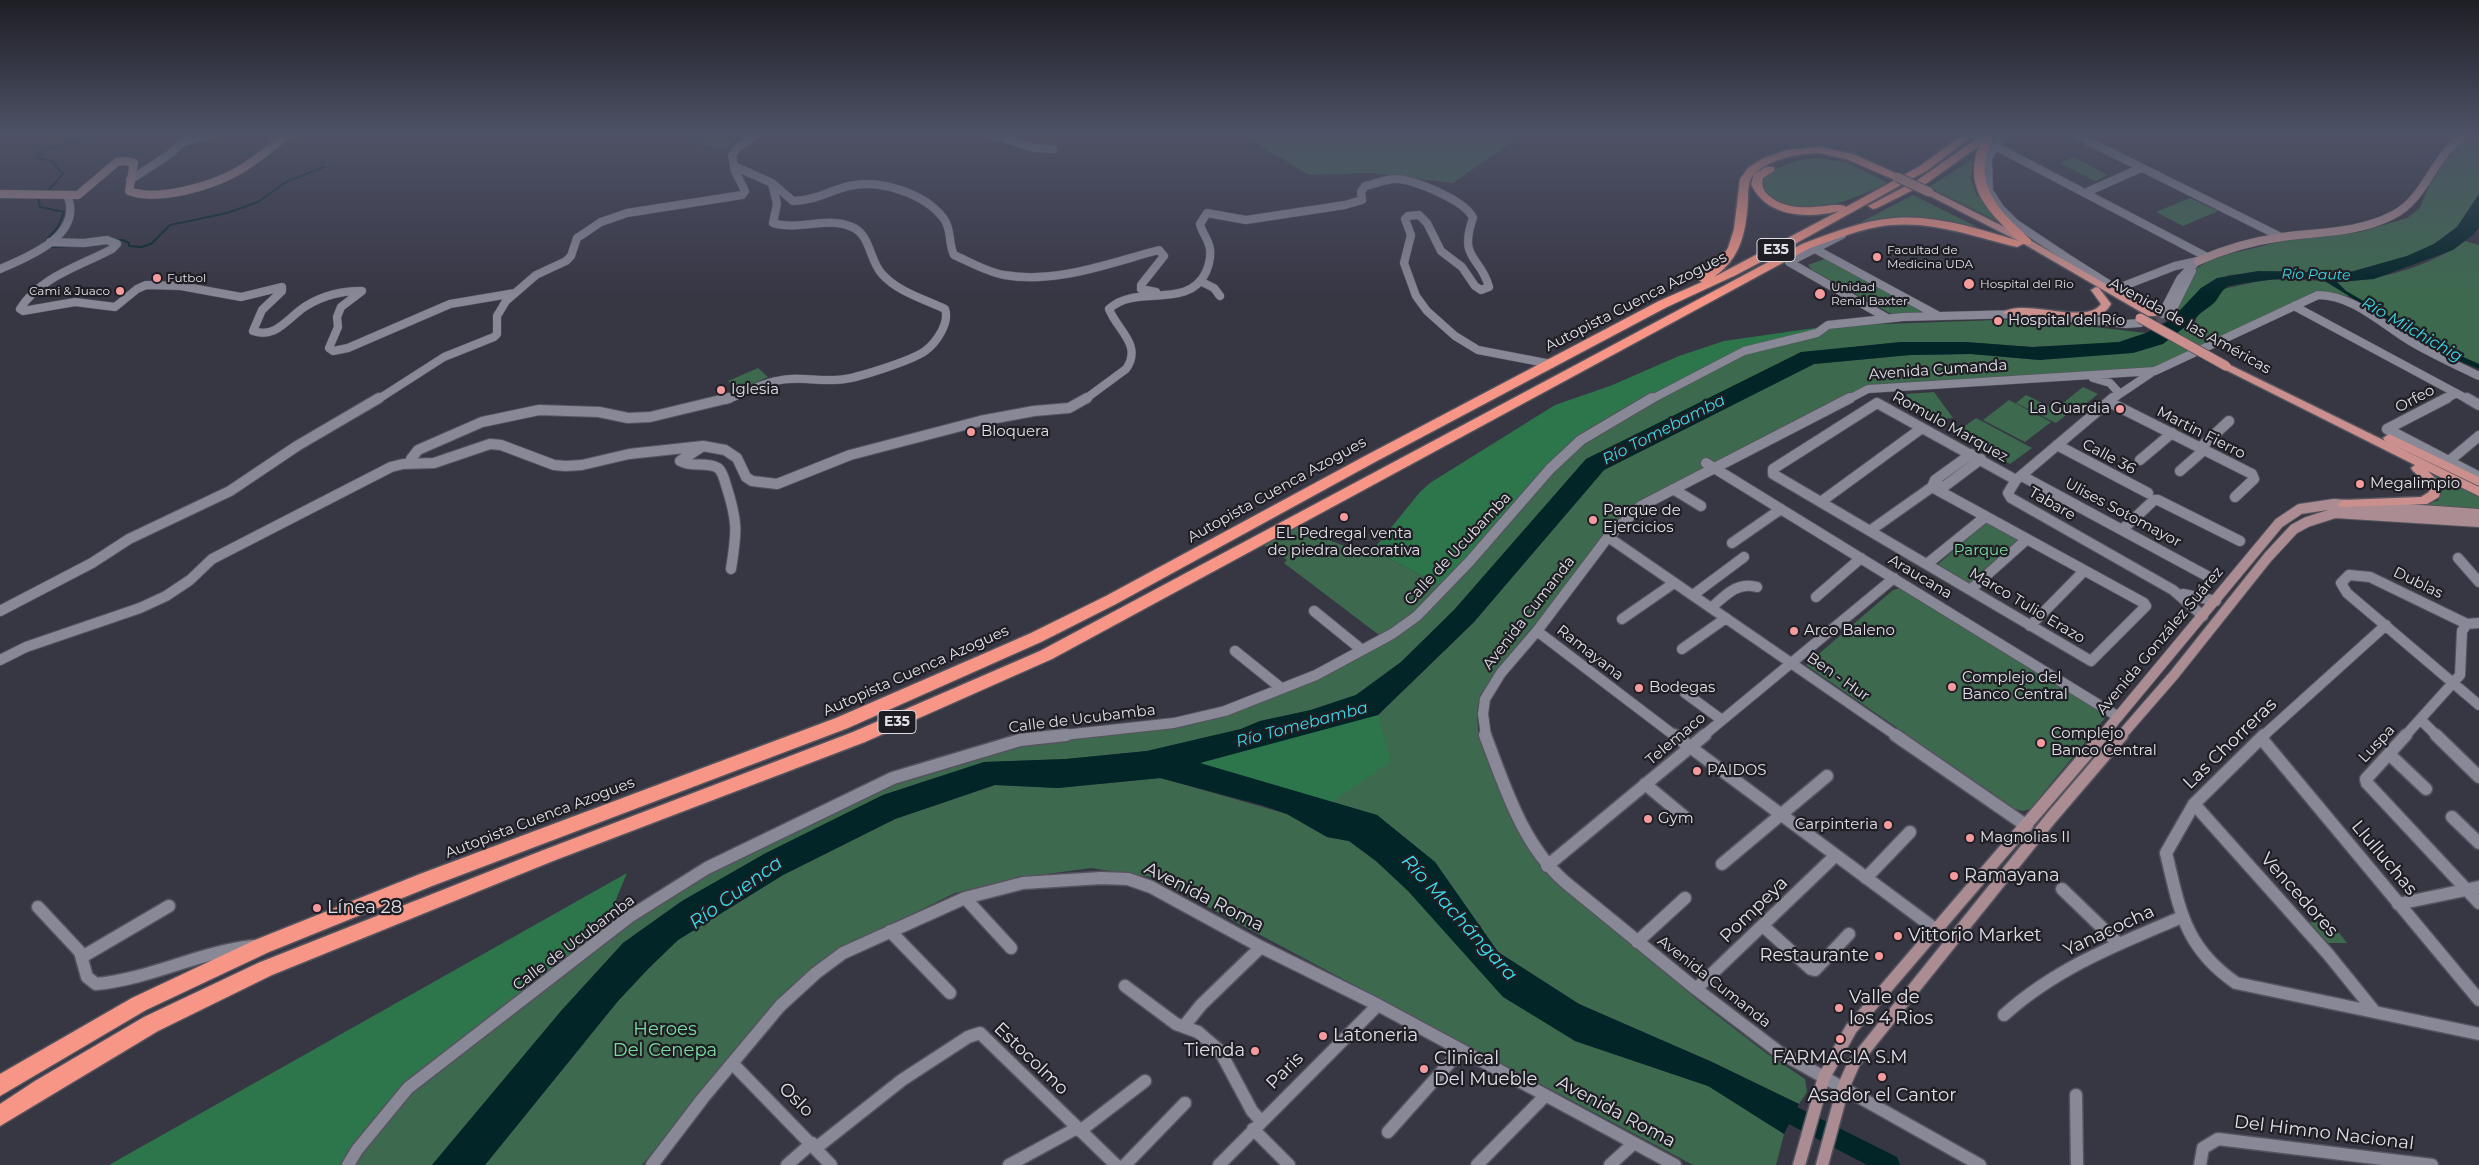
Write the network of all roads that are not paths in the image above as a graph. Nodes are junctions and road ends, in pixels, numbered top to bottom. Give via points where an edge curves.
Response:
1 (89, 189) edge
2 (130, 189) edge
3 (181, 189) edge
4 (744, 189) edge
5 (774, 189) edge
6 (779, 189) edge
7 (836, 189) edge
8 (889, 189) edge
9 (1363, 189) edge
10 (1432, 189) edge
11 (1744, 189) edge
12 (1757, 189) edge
13 (1884, 189) edge
14 (1906, 189) edge
15 (1915, 189) edge
16 (1982, 189) edge
17 (1989, 189) edge
18 (2082, 189) edge
19 (2093, 189) edge
20 (2184, 189) edge
21 (2422, 189) edge
22 (2087, 192) junction
23 (0, 194) edge
24 (68, 197) junction
25 (1866, 199) junction
26 (2281, 237) junction
27 (2023, 239) junction
28 (47, 245) junction
29 (1811, 247) junction
30 (2208, 257) junction
31 (2198, 261) junction
32 (0, 269) edge
33 (1200, 281) junction
34 (2096, 290) junction
35 (515, 293) junction
36 (1176, 294) junction
37 (1220, 296) dead end
38 (1671, 300) junction
39 (2294, 306) junction
40 (2004, 314) junction
41 (1937, 315) junction
42 (2161, 315) junction
43 (1887, 318) junction
44 (2142, 322) junction
45 (1551, 364) junction
46 (2231, 364) junction
47 (2155, 371) junction
48 (2479, 376) edge
49 (2084, 377) junction
50 (2119, 393) junction
51 (2456, 394) junction
52 (2109, 402) junction
53 (2479, 405) edge
54 (2229, 421) dead end
55 (1922, 428) junction
56 (2172, 433) junction
57 (2479, 436) edge
58 (2380, 443) junction
59 (2057, 444) junction
60 (703, 446) junction
61 (2202, 449) junction
62 (1971, 454) junction
63 (1980, 459) junction
64 (2140, 460) dead end
65 (2448, 461) junction
66 (412, 463) junction
67 (1710, 465) junction
68 (2180, 471) dead end
69 (1773, 474) joint
70 (2479, 476) edge
71 (2019, 478) junction
72 (2479, 482) edge
73 (1932, 487) junction
74 (1673, 488) junction
75 (2479, 492) edge
76 (2148, 493) dead end
77 (2235, 497) dead end
78 (1822, 501) junction
79 (2344, 504) junction
80 (1701, 506) dead end
81 (1781, 509) junction
82 (2479, 514) edge
83 (1985, 516) junction
84 (2479, 522) edge
85 (1871, 530) junction
86 (2123, 530) junction
87 (1608, 537) junction
88 (2026, 540) junction
89 (2240, 541) dead end
90 (1732, 542) dead end
91 (1744, 557) dead end
92 (1861, 558) junction
93 (2458, 558) dead end
94 (1927, 564) junction
95 (731, 569) dead end
96 (2084, 571) junction
97 (2209, 577) dead end
98 (1894, 578) junction
99 (2479, 582) edge
100 (1674, 583) junction
101 (1757, 587) dead end
102 (1970, 590) junction
103 (2173, 590) junction
104 (1692, 595) junction
105 (1816, 597) dead end
106 (2216, 601) junction
107 (1711, 608) junction
108 (0, 611) edge
109 (1314, 611) dead end
110 (2203, 616) junction
111 (1726, 618) junction
112 (1622, 619) dead end
113 (2479, 623) edge
114 (2467, 624) junction
115 (2030, 626) junction
116 (2386, 626) junction
117 (1537, 631) junction
118 (1362, 650) junction
119 (1682, 650) dead end
120 (1235, 651) dead end
121 (0, 660) edge
122 (1791, 663) junction
123 (2454, 682) junction
124 (1281, 688) junction
125 (1684, 693) dead end
126 (2479, 705) edge
127 (2118, 716) junction
128 (1722, 720) junction
129 (2421, 720) junction
130 (2261, 738) junction
131 (1690, 747) junction
132 (2389, 754) junction
133 (1827, 776) dead end
134 (2479, 777) edge
135 (1645, 784) junction
136 (2426, 789) dead end
137 (2194, 804) junction
138 (1779, 814) junction
139 (2452, 817) dead end
140 (1686, 818) dead end
141 (2027, 826) junction
142 (1910, 832) dead end
143 (2479, 843) edge
144 (1835, 856) junction
145 (1722, 864) dead end
146 (1547, 866) junction
147 (1866, 878) junction
148 (2062, 889) dead end
149 (2474, 889) edge
150 (965, 898) junction
151 (1685, 898) dead end
152 (2479, 903) edge
153 (2398, 904) junction
154 (169, 906) dead end
155 (38, 907) dead end
156 (2182, 918) junction
157 (1763, 926) junction
158 (890, 931) junction
159 (1938, 931) junction
160 (1849, 934) dead end
161 (1637, 942) junction
162 (2119, 944) junction
163 (262, 946) junction
164 (1261, 947) junction
165 (1010, 948) dead end
166 (82, 957) junction
167 (1125, 986) dead end
168 (1696, 989) junction
169 (950, 993) dead end
170 (2479, 1000) edge
171 (1378, 1005) junction
172 (2375, 1012) junction
173 (2004, 1015) dead end
174 (1185, 1026) junction
175 (2479, 1034) edge
176 (1461, 1050) junction
177 (732, 1063) junction
178 (1824, 1077) junction
179 (1145, 1081) dead end
180 (0, 1086) edge
181 (1843, 1088) junction
182 (2076, 1095) dead end
183 (1546, 1096) junction
184 (1185, 1103) dead end
185 (0, 1116) edge
186 (1257, 1125) junction
187 (1078, 1130) junction
188 (1388, 1132) dead end
189 (1634, 1143) junction
190 (814, 1146) junction
191 (1801, 1161) edge
192 (2384, 1161) edge
193 (348, 1165) edge
194 (652, 1165) edge
195 (787, 1165) edge
196 (831, 1165) edge
197 (1009, 1165) edge
198 (1116, 1165) edge
199 (1125, 1165) edge
200 (1219, 1165) edge
201 (1289, 1165) edge
202 (1477, 1165) edge
203 (1610, 1165) edge
204 (1675, 1165) edge
205 (1822, 1165) edge
206 (1980, 1165) edge
207 (2077, 1165) edge
208 (2200, 1165) edge
209 (2432, 1165) edge

1 - 24 main road
2 - 3 main road via 134,195
4 - 35 street via 742,195 607,219 577,238 566,261 536,275
5 - 66 street via 777,204 773,223 792,227 852,227 868,241 870,257 888,280 945,310 947,315 933,345 904,360 846,379 776,381 717,403 650,417 539,410 501,416 418,450 411,459
6 - 7 street via 793,201 805,201
8 - 36 street via 919,198 946,219 952,238 950,249 954,255 980,267 1010,276 1061,276 1159,250 1164,256 1144,279 1142,288
9 - 33 street via 1362,200 1345,205 1246,220 1207,213 1200,219 1199,228 1210,244 1210,252 1207,269
10 - 45 street via 1446,194 1470,211 1473,218 1466,232 1467,247 1489,286 1484,290 1477,288 1466,270 1438,248 1429,224 1417,215 1408,216 1405,220 1410,242 1404,262 1419,302 1466,344 1483,351
11 - 38 highway via 1742,223 1732,253 1718,268
12 - 25 highway via 1764,198 1796,211 1830,211
13 - 25 highway, E35
14 - 29 highway, E35 via 1810,240
15 - 27 main road, Avenida de las Américas
16 - 27 highway via 2002,219
17 - 27 street
18 - 22 street
19 - 22 street
20 - 26 street
21 - 26 main road via 2409,205 2380,221 2347,229
22 - 30 street
23 - 24 main road
24 - 28 street via 72,213 65,228
25 - 38 highway, Autopista Cuenca Azogues / E35 via 1732,273
26 - 30 main road
27 - 29 highway via 1926,223 1878,223
27 - 31 street via 2116,286 2126,287 2175,266
27 - 34 main road, Avenida de las Américas
27 - 42 main road, Avenida de las Américas
28 - 32 street
28 - 35 street via 113,242 105,254 61,274 26,297 20,309 29,311 75,302 115,307 134,290 154,285 242,297 282,287 282,291 259,313 252,331 259,333 282,326 312,303 362,291 341,307 338,327 329,348 332,350 348,348 450,304
29 - 41 street
29 - 43 street via 1789,262
29 - 185 highway, Autopista Cuenca Azogues / E35 via 1022,666 859,738 547,856 265,969 144,1028
30 - 31 main road
31 - 42 street
31 - 42 street via 2180,279
33 - 36 street via 1189,290
33 - 37 street via 1214,288
34 - 40 main road via 2106,304 2100,312 2077,315
34 - 44 main road, Avenida de las Américas
35 - 108 street via 500,308 494,337 444,357 297,446 230,491 129,539 92,563
36 - 60 street via 1122,299 1112,305 1109,309 1112,317 1130,340 1131,362 1091,396 1069,408 980,421 886,445 850,455 777,484 752,481 746,477 737,458 725,450
38 - 45 highway, Autopista Cuenca Azogues / E35
39 - 47 street, Avenida Cumanda
39 - 48 street, Avenida Cumanda via 2318,295 2334,294 2409,341
39 - 51 street
40 - 41 street, Calle de Ucubamba
40 - 44 street via 2126,324
40 - 44 street via 2106,324
41 - 43 street, Calle de Ucubamba
42 - 46 main road, Avenida de las Américas
43 - 118 street, Calle de Ucubamba via 1828,325 1817,333 1744,351 1665,391 1581,440 1550,469 1417,616
44 - 46 main road, Avenida de las Américas, bridge
45 - 163 highway, Autopista Cuenca Azogues / E35 via 1111,600 982,663 842,723 426,880
46 - 58 main road, Avenida de las Américas
46 - 72 main road, Avenida de las Américas
47 - 49 street, Avenida Cumanda
47 - 50 street, Tabare
49 - 50 street, Avenida Cumanda via 2110,383
49 - 67 street, Avenida Cumanda via 1868,389
50 - 52 street, Tabare
51 - 53 street
51 - 65 street, Orfeo via 2387,429
52 - 56 street, Martin Fierro
52 - 59 street, Tabare
54 - 61 street
55 - 62 street, Romulo Marquez
55 - 69 street, Romulo Marquez via 1877,403 1778,466
55 - 78 street
56 - 61 street, Martin Fierro
56 - 64 street
57 - 65 street
58 - 75 main road, Avenida de las Américas
58 - 79 main road via 2431,479 2436,485 2434,494 2423,501
59 - 71 street, Tabare
59 - 76 street, Calle 36
60 - 66 street via 566,466 490,444 434,463
60 - 95 street via 680,461 687,465 710,465 722,472 736,515 737,532
61 - 68 street
61 - 77 street, Martin Fierro via 2254,476
62 - 63 street, Romulo Marquez
62 - 73 street via 1933,482
63 - 71 street, Romulo Marquez
63 - 73 street via 1945,486
65 - 70 street
66 - 121 street via 398,465 367,478 230,549 212,559 200,573 170,595 39,640
67 - 74 street, Avenida Cumanda
67 - 81 street, Araucana
69 - 78 street, Marco Tulio Erazo
71 - 86 street, Ulises Sotomayor
71 - 103 street, Tabare via 2008,492 2011,498
73 - 83 street, Marco Tulio Erazo
73 - 85 street
74 - 80 street
74 - 87 street, Avenida Cumanda via 1641,506
78 - 85 street, Marco Tulio Erazo
79 - 82 main road, Avenida González Suárez
79 - 106 main road, Avenida González Suárez via 2300,508 2279,523
81 - 90 street
81 - 92 street, Araucana
83 - 88 street, Marco Tulio Erazo
83 - 94 street
84 - 181 main road, Avenida González Suárez via 2335,513 2294,529 1876,1033 1854,1063
85 - 94 street, Marco Tulio Erazo
86 - 89 street via 2154,500 2158,500
86 - 97 street, Ulises Sotomayor
87 - 100 street, Ben - Hur
87 - 117 street, Avenida Cumanda
88 - 96 street, Marco Tulio Erazo
88 - 102 street
91 - 104 street
92 - 98 street, Araucana
92 - 105 street
93 - 99 street
94 - 102 street, Marco Tulio Erazo
96 - 115 street
96 - 115 street, Marco Tulio Erazo via 2146,606 2091,662
98 - 122 street, Telemaco
98 - 127 street, Araucana
100 - 104 street, Ben - Hur
100 - 112 street
101 - 107 street via 1740,584
102 - 115 street, Marco Tulio Erazo
103 - 106 street, Tabare
103 - 110 street, Tabare
104 - 107 street, Ben - Hur
106 - 110 main road, Avenida González Suárez
107 - 111 street, Ben - Hur
109 - 118 street
110 - 127 main road, Avenida González Suárez
111 - 119 street
111 - 122 street, Ben - Hur
113 - 114 street
114 - 116 street, Dublas via 2370,577 2348,575 2341,583 2342,587
114 - 123 street, Luspa via 2462,631 2460,675
116 - 123 street
116 - 130 street, Las Chorreras
117 - 131 street, Ramayana
117 - 146 street, Avenida Cumanda via 1501,673 1485,699 1483,714 1485,734 1516,814
118 - 124 street, Calle de Ucubamba via 1316,675
120 - 124 street
122 - 128 street, Telemaco
122 - 141 street, Ben - Hur
123 - 126 street
123 - 129 street, Luspa
124 - 193 street, Calle de Ucubamba via 1225,710 1174,723 1020,740 945,761 893,778 707,868 629,917 408,1088
125 - 128 street
127 - 141 main road, Avenida González Suárez
128 - 131 street, Telemaco
129 - 132 street, Luspa
129 - 134 street
130 - 137 street, Las Chorreras
130 - 153 street, Llulluchas
131 - 135 street, Telemaco
131 - 138 street, Ramayana
132 - 136 street
132 - 149 street, Luspa via 2366,779 2368,783
133 - 138 street
135 - 140 street
135 - 146 street, Telemaco
137 - 156 street, Las Chorreras via 2166,853
137 - 172 street, Vencedores via 2328,954
138 - 144 street, Ramayana
138 - 145 street
139 - 143 street
141 - 159 main road, Avenida González Suárez
142 - 147 street
144 - 147 street, Ramayana
144 - 157 street, Pompeya
146 - 161 street, Avenida Cumanda
147 - 159 street, Ramayana
148 - 162 street
149 - 152 street, Luspa
149 - 153 street
150 - 158 street, Avenida Roma
150 - 164 street, Avenida Roma via 1037,881 1128,879 1152,887
150 - 165 street
151 - 161 street
153 - 170 street, Llulluchas
154 - 166 street
155 - 166 street
156 - 162 street, Yanacocha
156 - 172 street, Las Chorreras via 2211,962 2236,983
157 - 160 street via 1815,970
157 - 168 street, Pompeya
158 - 169 street
158 - 177 street, Avenida Roma via 843,953 816,973 780,1006
159 - 178 main road, Avenida González Suárez via 1851,1029
161 - 168 street, Avenida Cumanda
162 - 173 street, Yanacocha via 2078,961
163 - 166 street via 237,947 113,984 96,984 87,977
163 - 180 highway, Autopista Cuenca Azogues / E35 via 139,1004
164 - 171 street, Avenida Roma
164 - 174 street via 1201,1005
167 - 174 street via 1176,1024
168 - 178 street, Avenida Cumanda via 1779,1052
171 - 176 street, Avenida Roma
171 - 186 street, Paris
172 - 175 street, Las Chorreras
174 - 186 street via 1198,1032 1220,1051
176 - 183 street, Avenida Roma
176 - 188 street
177 - 190 street, Oslo
177 - 194 street, Avenida Roma
178 - 181 street, Avenida Cumanda
178 - 191 main road, Avenida González Suárez
179 - 187 street
181 - 205 main road, Avenida González Suárez
181 - 206 street, Avenida Cumanda
182 - 207 street
183 - 189 street, Avenida Roma
183 - 202 street
184 - 199 street
186 - 200 street, Paris
186 - 201 street
187 - 190 street, Estocolmo via 980,1033 968,1036 902,1080
187 - 197 street
187 - 198 street, Estocolmo
189 - 203 street
189 - 204 street, Avenida Roma
190 - 195 street
190 - 196 street, Oslo
192 - 208 street, Del Himno Nacional via 2218,1139 2206,1144 2200,1152
192 - 209 street, Del Himno Nacional

